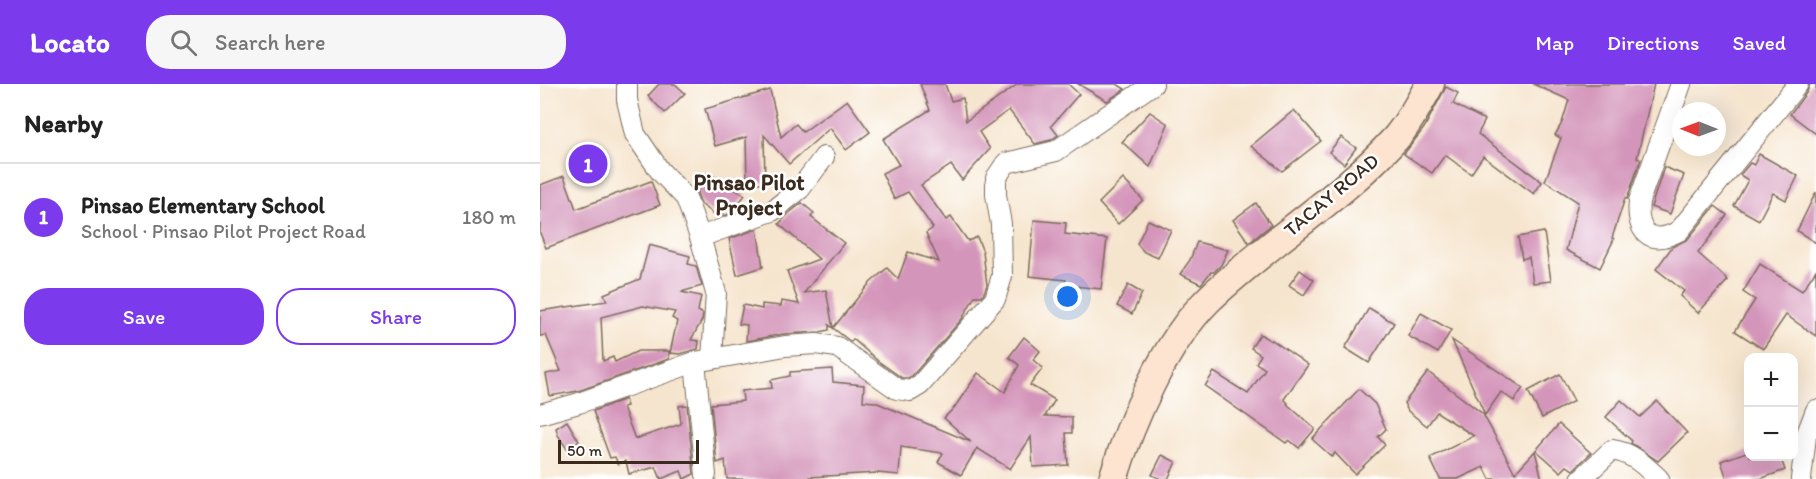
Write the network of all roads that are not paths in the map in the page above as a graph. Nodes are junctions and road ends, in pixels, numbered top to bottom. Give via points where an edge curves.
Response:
1 (627, 84) edge
2 (1153, 84) edge
3 (1430, 84) edge
4 (1681, 84) edge
5 (1798, 84) edge
6 (824, 157) dead end
7 (700, 237) junction
8 (703, 360) junction
9 (1816, 410) edge
10 (540, 414) edge
11 (706, 475) dead end
12 (1113, 479) edge
13 (1581, 479) edge
14 (1659, 479) edge
15 (1801, 479) edge

1 - 7 street via 635,134 660,171 686,198
2 - 8 street via 1056,151 1006,163 996,178 1002,276 995,299 920,385 910,391 897,389 837,347 816,344
3 - 12 main road, TACAY ROAD via 1397,137 1360,173 1208,300 1173,343 1122,449
4 - 5 street via 1639,201 1641,227 1650,237 1679,231
6 - 7 street via 800,189 772,211
7 - 8 street via 716,293
8 - 10 street
8 - 11 street
9 - 15 street via 1806,436
13 - 14 street via 1612,450 1639,460

